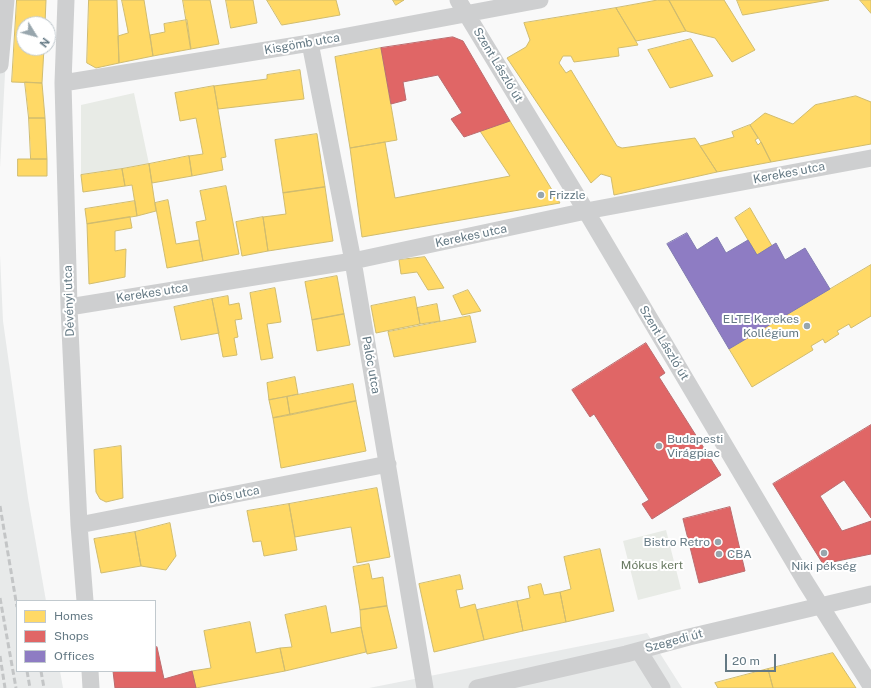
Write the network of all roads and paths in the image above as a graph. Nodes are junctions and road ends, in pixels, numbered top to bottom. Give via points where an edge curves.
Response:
1 (6, 0) edge
2 (66, 0) edge
3 (540, 0) edge
4 (462, 7) edge
5 (310, 43) junction
6 (0, 65) edge
7 (63, 83) junction
8 (871, 158) edge
9 (586, 211) junction
10 (353, 261) junction
11 (69, 307) junction
12 (388, 464) junction
13 (79, 525) junction
14 (871, 594) edge
15 (85, 600) edge
16 (820, 606) junction
17 (639, 650) junction
18 (90, 672) edge
19 (871, 686) edge
20 (91, 688) edge
21 (425, 688) edge
22 (477, 688) edge
23 (662, 688) edge

1 - 6 street
2 - 7 street, Dévényi utca
3 - 4 street, Kisgömb utca
4 - 5 street, Kisgömb utca
4 - 9 street, Szent László út
5 - 7 street, Kisgömb utca
5 - 10 street, Palóc utca
7 - 11 street, Dévényi utca
8 - 9 street, Kerekes utca
9 - 10 street, Kerekes utca
9 - 16 street, Szent László út
10 - 11 street, Kerekes utca
10 - 12 street, Palóc utca
11 - 13 street, Dévényi utca
12 - 13 street, Diós utca
12 - 21 street, Palóc utca
13 - 15 street, Dévényi utca
14 - 16 street, Szegedi út
16 - 17 street, Szegedi út
16 - 19 street, Szent László út
17 - 22 street, Szegedi út
17 - 23 street
18 - 20 street

